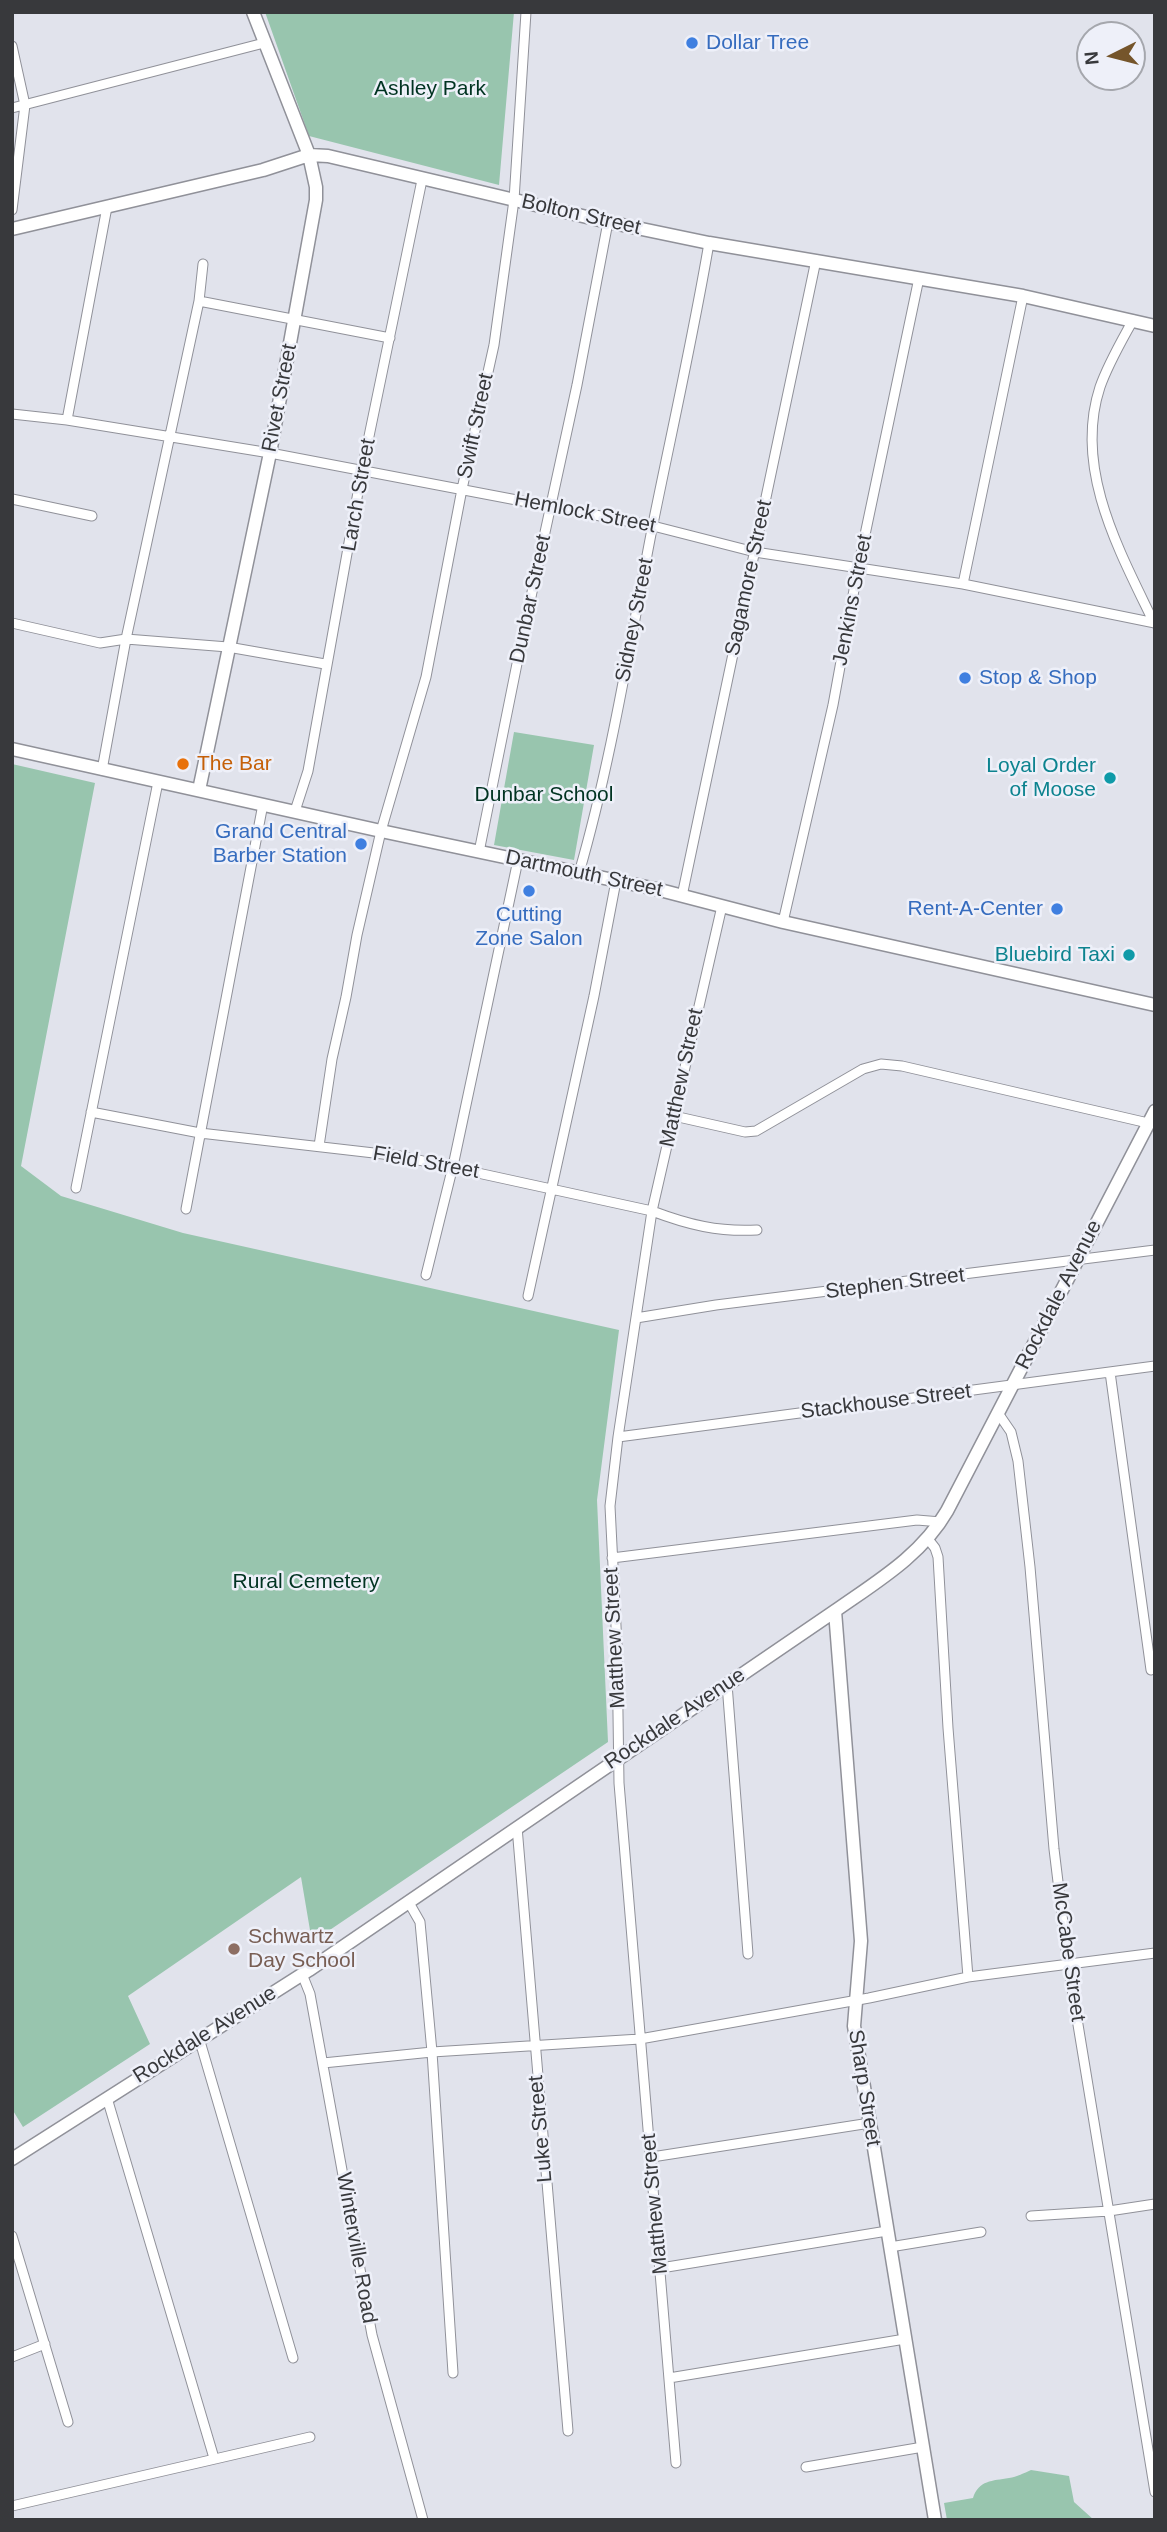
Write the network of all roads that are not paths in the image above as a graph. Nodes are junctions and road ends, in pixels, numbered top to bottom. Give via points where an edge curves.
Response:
1 (253, 12) edge
2 (526, 12) edge
3 (264, 43) junction
4 (12, 46) edge
5 (25, 104) junction
6 (12, 108) edge
7 (309, 155) junction
8 (422, 180) junction
9 (514, 200) junction
10 (107, 207) junction
11 (12, 210) edge
12 (608, 222) junction
13 (12, 229) edge
14 (709, 243) junction
15 (816, 260) junction
16 (204, 264) dead end
17 (919, 278) junction
18 (1023, 296) junction
19 (199, 301) junction
20 (295, 319) junction
21 (1133, 320) junction
22 (1155, 326) edge
23 (390, 338) junction
24 (12, 414) edge
25 (67, 420) junction
26 (170, 436) junction
27 (270, 453) junction
28 (362, 470) junction
29 (462, 489) junction
30 (12, 499) edge
31 (551, 508) junction
32 (92, 516) dead end
33 (653, 526) junction
34 (755, 552) junction
35 (858, 568) junction
36 (963, 584) junction
37 (12, 623) edge
38 (1155, 623) edge
39 (126, 639) junction
40 (228, 647) junction
41 (325, 664) junction
42 (12, 749) edge
43 (102, 769) junction
44 (158, 782) junction
45 (199, 790) junction
46 (263, 804) junction
47 (295, 811) junction
48 (381, 831) junction
49 (479, 852) junction
50 (518, 860) junction
51 (579, 873) junction
52 (616, 881) junction
53 (682, 896) junction
54 (722, 906) junction
55 (783, 922) junction
56 (1155, 1004) edge
57 (91, 1112) junction
58 (674, 1116) junction
59 (1152, 1117) edge
60 (200, 1133) junction
61 (319, 1146) junction
62 (453, 1166) junction
63 (76, 1188) dead end
64 (552, 1189) junction
65 (186, 1209) dead end
66 (652, 1211) junction
67 (757, 1230) dead end
68 (1155, 1251) edge
69 (1078, 1261) junction
70 (426, 1275) dead end
71 (528, 1296) dead end
72 (636, 1318) junction
73 (1155, 1366) edge
74 (1110, 1372) junction
75 (1013, 1385) junction
76 (999, 1413) junction
77 (618, 1437) junction
78 (941, 1522) junction
79 (928, 1539) junction
80 (612, 1558) junction
81 (835, 1611) junction
82 (1153, 1669) edge
83 (727, 1684) junction
84 (619, 1757) junction
85 (517, 1827) junction
86 (408, 1901) junction
87 (1155, 1953) edge
88 (748, 1954) dead end
89 (1068, 1964) junction
90 (302, 1974) junction
91 (968, 1977) junction
92 (856, 2000) junction
93 (200, 2038) junction
94 (640, 2039) junction
95 (534, 2047) junction
96 (432, 2052) junction
97 (323, 2063) junction
98 (107, 2098) junction
99 (870, 2123) junction
100 (652, 2157) junction
101 (12, 2159) edge
102 (1155, 2204) edge
103 (1109, 2211) junction
104 (1031, 2216) dead end
105 (887, 2231) junction
106 (981, 2232) dead end
107 (12, 2236) edge
108 (890, 2247) junction
109 (661, 2268) junction
110 (905, 2339) junction
111 (45, 2344) junction
112 (12, 2357) edge
113 (293, 2358) dead end
114 (453, 2372) dead end
115 (669, 2378) junction
116 (68, 2422) dead end
117 (568, 2431) dead end
118 (310, 2437) dead end
119 (923, 2448) junction
120 (215, 2458) junction
121 (677, 2463) dead end
122 (806, 2468) dead end
123 (1155, 2492) edge
124 (12, 2506) edge
125 (423, 2520) edge
126 (935, 2520) edge

1 - 3 street, Rivet Street
2 - 9 street, Swift Street
3 - 5 street
3 - 7 street, Rivet Street
4 - 5 street
5 - 6 street
5 - 11 street
7 - 8 street, Bolton Street
7 - 10 street, Bolton Street
7 - 20 street, Rivet Street via 316,200
8 - 9 street, Bolton Street
8 - 23 street, Larch Street
9 - 12 street, Bolton Street
9 - 29 street, Swift Street via 494,345
10 - 13 street, Bolton Street
10 - 25 street
12 - 14 street, Bolton Street
12 - 31 street, Dunbar Street
14 - 15 street, Bolton Street
14 - 33 street, Sidney Street
15 - 17 street, Bolton Street
15 - 34 street, Sagamore Street
16 - 19 street
17 - 18 street, Bolton Street
17 - 35 street, Jenkins Street
18 - 21 street, Bolton Street
18 - 36 street
19 - 20 street
19 - 26 street
20 - 23 street
20 - 27 street, Rivet Street
21 - 22 street, Bolton Street
21 - 38 street via 1099,390 1094,454 1106,517
23 - 28 street, Larch Street
24 - 25 street, Hemlock Street
25 - 26 street, Hemlock Street
26 - 27 street, Hemlock Street
26 - 39 street
27 - 28 street, Hemlock Street
27 - 40 street, Rivet Street
28 - 29 street, Hemlock Street
28 - 41 street, Larch Street
29 - 31 street, Hemlock Street
29 - 48 street, Swift Street via 426,677
30 - 32 street
31 - 33 street, Hemlock Street
31 - 49 street, Dunbar Street
33 - 34 street, Hemlock Street
33 - 51 street, Sidney Street via 612,737
34 - 35 street, Hemlock Street
34 - 53 street, Sagamore Street
35 - 36 street, Hemlock Street
35 - 55 street, Jenkins Street via 833,705
36 - 38 street, Hemlock Street
37 - 39 street via 100,643
39 - 40 street
39 - 43 street
40 - 41 street
40 - 45 street, Rivet Street
41 - 47 street, Larch Street via 308,771
42 - 43 street, Dartmouth Street
43 - 44 street, Dartmouth Street
44 - 45 street, Dartmouth Street
44 - 57 street
45 - 46 street, Dartmouth Street
46 - 47 street, Dartmouth Street
46 - 60 street
47 - 48 street, Dartmouth Street
48 - 49 street, Dartmouth Street
48 - 61 street, Swift Street via 332,1059
49 - 50 street, Dartmouth Street
50 - 51 street, Dartmouth Street
50 - 62 street
51 - 52 street, Dartmouth Street
52 - 53 street, Dartmouth Street
52 - 64 street
53 - 54 street, Dartmouth Street
54 - 55 street, Dartmouth Street
54 - 58 street, Matthew Street
55 - 56 street, Dartmouth Street
57 - 60 street, Field Street
57 - 63 street
58 - 59 street via 756,1131 863,1069 881,1064
58 - 66 street, Matthew Street
59 - 69 street, Rockdale Avenue
60 - 61 street, Field Street
60 - 65 street
61 - 62 street, Field Street
62 - 64 street, Field Street
62 - 70 street
64 - 66 street, Field Street
64 - 71 street
66 - 67 street, Field Street via 683,1223 729,1231
66 - 72 street, Matthew Street
68 - 69 street, Stephen Street
69 - 72 street, Stephen Street
69 - 75 street, Rockdale Avenue
72 - 77 street, Matthew Street
73 - 74 street, Stackhouse Street
74 - 75 street, Stackhouse Street
74 - 82 street
75 - 76 street, Rockdale Avenue
75 - 77 street, Stackhouse Street
76 - 78 street, Rockdale Avenue
76 - 89 street, McCabe Street via 1014,1443 1022,1489
77 - 80 street, Matthew Street via 610,1506
78 - 79 street, Rockdale Avenue
78 - 80 street via 917,1520
79 - 81 street, Rockdale Avenue via 903,1563
79 - 91 street via 938,1557
80 - 84 street, Matthew Street
81 - 83 street, Rockdale Avenue
81 - 92 street, Sharp Street via 861,1941
83 - 84 street, Rockdale Avenue
83 - 88 street
84 - 85 street, Rockdale Avenue
84 - 94 street, Matthew Street
85 - 86 street, Rockdale Avenue
85 - 95 street, Luke Street
86 - 90 street, Rockdale Avenue
86 - 96 street via 420,1922
87 - 89 street
89 - 91 street
89 - 103 street, McCabe Street
90 - 93 street, Rockdale Avenue
90 - 97 street, Winterville Road
91 - 92 street
92 - 94 street
92 - 99 street, Sharp Street via 854,2026
93 - 98 street, Rockdale Avenue
93 - 113 street
94 - 95 street
94 - 100 street, Matthew Street
95 - 96 street
95 - 117 street, Luke Street
96 - 97 street
96 - 114 street
97 - 125 street, Winterville Road via 372,2335
98 - 101 street, Rockdale Avenue
98 - 120 street
99 - 100 street
99 - 105 street, Sharp Street
100 - 109 street, Matthew Street
102 - 103 street
103 - 104 street
103 - 123 street, McCabe Street
105 - 108 street, Sharp Street
105 - 109 street
106 - 108 street
107 - 111 street
108 - 110 street, Sharp Street
109 - 115 street, Matthew Street
110 - 115 street
110 - 119 street, Sharp Street
111 - 112 street
111 - 116 street
115 - 121 street, Matthew Street
118 - 120 street
119 - 122 street
119 - 126 street, Sharp Street
120 - 124 street

